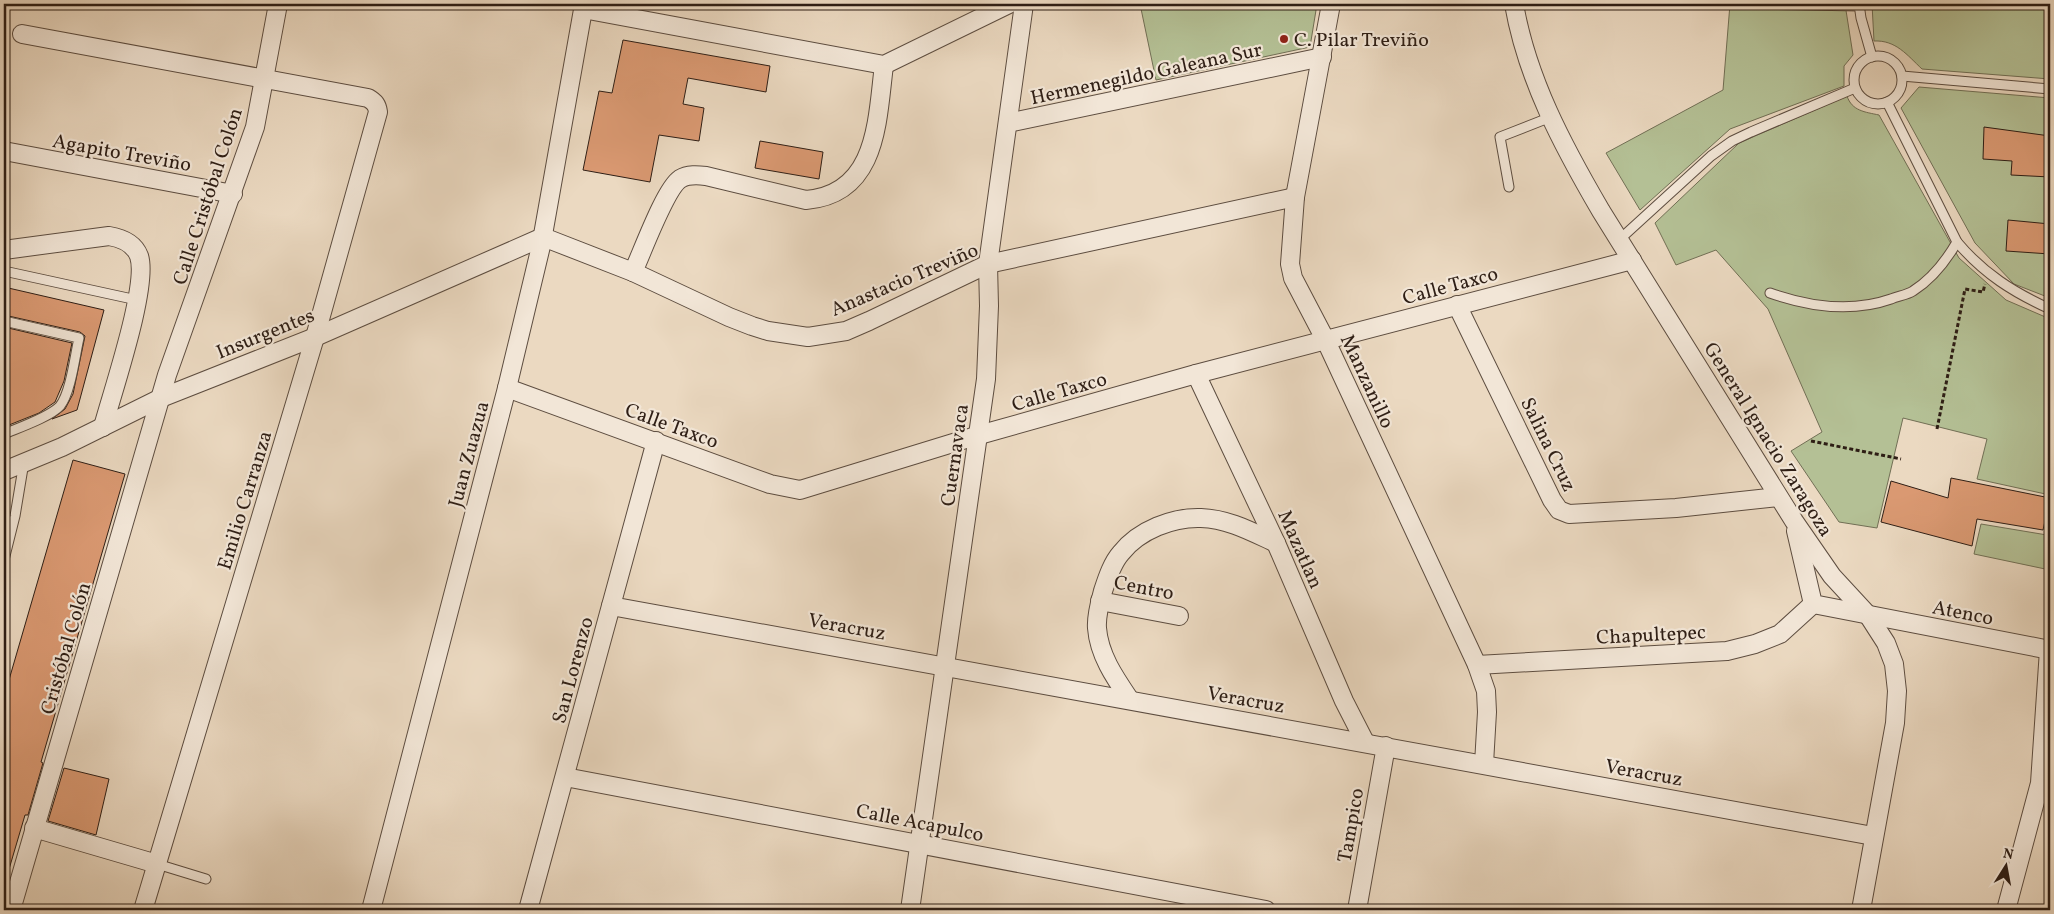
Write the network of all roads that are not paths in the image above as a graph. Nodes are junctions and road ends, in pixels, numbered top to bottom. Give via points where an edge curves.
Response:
1 (278, 4) edge
2 (1009, 4) edge
3 (1024, 4) edge
4 (1331, 4) edge
5 (1514, 4) edge
6 (1750, 4) edge
7 (1859, 5) edge
8 (584, 7) edge
9 (22, 34) dead end
10 (1322, 57) junction
11 (1872, 57) junction
12 (884, 65) junction
13 (1902, 76) junction
14 (264, 78) junction
15 (1855, 88) junction
16 (2050, 89) edge
17 (1887, 102) junction
18 (1551, 117) junction
19 (1008, 124) junction
20 (4, 151) edge
21 (1509, 187) dead end
22 (233, 194) junction
23 (1295, 197) junction
24 (543, 237) junction
25 (1619, 240) junction
26 (1957, 242) junction
27 (4, 250) edge
28 (1632, 260) junction
29 (988, 264) junction
30 (4, 271) edge
31 (633, 272) junction
32 (1770, 293) dead end
33 (137, 300) junction
34 (1457, 305) junction
35 (2050, 309) edge
36 (4, 321) edge
37 (315, 337) junction
38 (1326, 341) junction
39 (1196, 374) junction
40 (507, 388) junction
41 (161, 398) junction
42 (103, 427) junction
43 (4, 434) edge
44 (979, 435) junction
45 (656, 441) junction
46 (24, 462) junction
47 (4, 471) edge
48 (1778, 497) junction
49 (1794, 521) junction
50 (1276, 543) junction
51 (4, 560) edge
52 (1100, 601) junction
53 (1813, 604) junction
54 (611, 606) junction
55 (1868, 615) junction
56 (1179, 616) dead end
57 (2050, 650) edge
58 (1477, 665) junction
59 (945, 666) junction
60 (1130, 700) junction
61 (1365, 742) junction
62 (1386, 746) junction
63 (1484, 764) junction
64 (565, 777) junction
65 (2045, 784) edge
66 (34, 828) junction
67 (1873, 836) junction
68 (919, 843) junction
69 (157, 864) junction
70 (206, 879) dead end
71 (10, 910) edge
72 (143, 910) edge
73 (371, 910) edge
74 (528, 910) edge
75 (910, 910) edge
76 (1266, 910) edge
77 (1357, 910) edge
78 (1861, 910) edge
79 (2006, 910) edge

1 - 14 street, Calle Cristóbal Colón
2 - 12 street
3 - 19 street, Cuernavaca
4 - 10 street, Manzanillo
5 - 18 street, General Ignacio Zaragoza via 1531,71
6 - 7 lane
7 - 11 lane
8 - 12 street
8 - 24 street, Juan Zuazua
9 - 14 street
10 - 19 street, Hermenegildo Galeana Sur
10 - 23 street, Manzanillo
11 - 13 lane via 1888,58 1900,68
11 - 15 lane via 1864,60 1855,72
12 - 31 street via 870,152 861,170 846,186 820,199 806,200 706,176 682,178 668,195
13 - 16 lane
13 - 17 lane via 1899,92
14 - 22 street, Calle Cristóbal Colón via 255,127
14 - 37 street, Emilio Carranza via 368,98 374,102 378,112
15 - 17 lane via 1872,103
15 - 25 lane via 1732,141 1711,156
17 - 26 lane
18 - 21 lane via 1500,137
18 - 25 street, General Ignacio Zaragoza via 1580,175
19 - 29 street, Cuernavaca
20 - 22 street, Agapito Treviño
22 - 41 street, Calle Cristóbal Colón
23 - 29 street, Anastacio Treviño
23 - 38 street, Manzanillo via 1290,264 1293,278
24 - 31 street, Anastacio Treviño
24 - 37 street, Insurgentes
24 - 40 street, Juan Zuazua
25 - 28 street, General Ignacio Zaragoza
26 - 32 lane via 1936,272 1913,291 1873,305 1834,308 1797,302
26 - 35 lane via 2010,290
27 - 33 street via 97,236 119,238 130,244 141,263
28 - 34 street, Calle Taxco
28 - 48 street, General Ignacio Zaragoza
29 - 31 street, Anastacio Treviño via 846,331 808,337 752,326
29 - 44 street, Cuernavaca via 989,348
30 - 33 lane
33 - 42 street
34 - 38 street, Calle Taxco
34 - 48 street, Salina Cruz via 1559,510 1569,514 1676,508
36 - 43 lane via 79,338 60,406
37 - 41 street, Insurgentes
37 - 69 street, Emilio Carranza
38 - 39 street, Calle Taxco
38 - 58 street, Manzanillo
39 - 44 street, Calle Taxco
39 - 50 street, Mazatlan
40 - 45 street, Calle Taxco
40 - 73 street, Juan Zuazua
41 - 42 street, Insurgentes
41 - 66 street, Cristóbal Colón
42 - 46 street, Insurgentes
44 - 45 street, Calle Taxco via 800,490 770,484
44 - 59 street, Cuernavaca
45 - 54 street, San Lorenzo
46 - 47 street, Insurgentes
46 - 51 lane
48 - 49 street, General Ignacio Zaragoza
49 - 53 street
49 - 55 street, General Ignacio Zaragoza via 1832,576
50 - 52 street via 1228,521 1176,519 1147,531 1120,553
50 - 61 street, Mazatlan
52 - 56 street, Centro
52 - 60 street via 1096,627 1102,653
53 - 55 street
53 - 58 street, Chapultepec via 1780,634 1727,651
54 - 59 street, Veracruz
54 - 64 street, San Lorenzo
55 - 57 street, Atenco
55 - 67 street, General Ignacio Zaragoza via 1886,643 1894,664 1897,691 1895,723
57 - 65 street
58 - 63 street, Manzanillo via 1486,691
59 - 60 street, Veracruz
59 - 68 street, Cuernavaca
60 - 61 street, Veracruz
61 - 62 street, Veracruz
62 - 63 street, Veracruz
62 - 77 street, Tampico
63 - 67 street, Veracruz
64 - 68 street, Calle Acapulco
64 - 74 street, San Lorenzo
65 - 79 street
66 - 69 street
66 - 71 street, Cristóbal Colón
67 - 78 street, General Ignacio Zaragoza
68 - 75 street, Cuernavaca
68 - 76 street, Calle Acapulco
69 - 70 lane
69 - 72 street, Emilio Carranza

